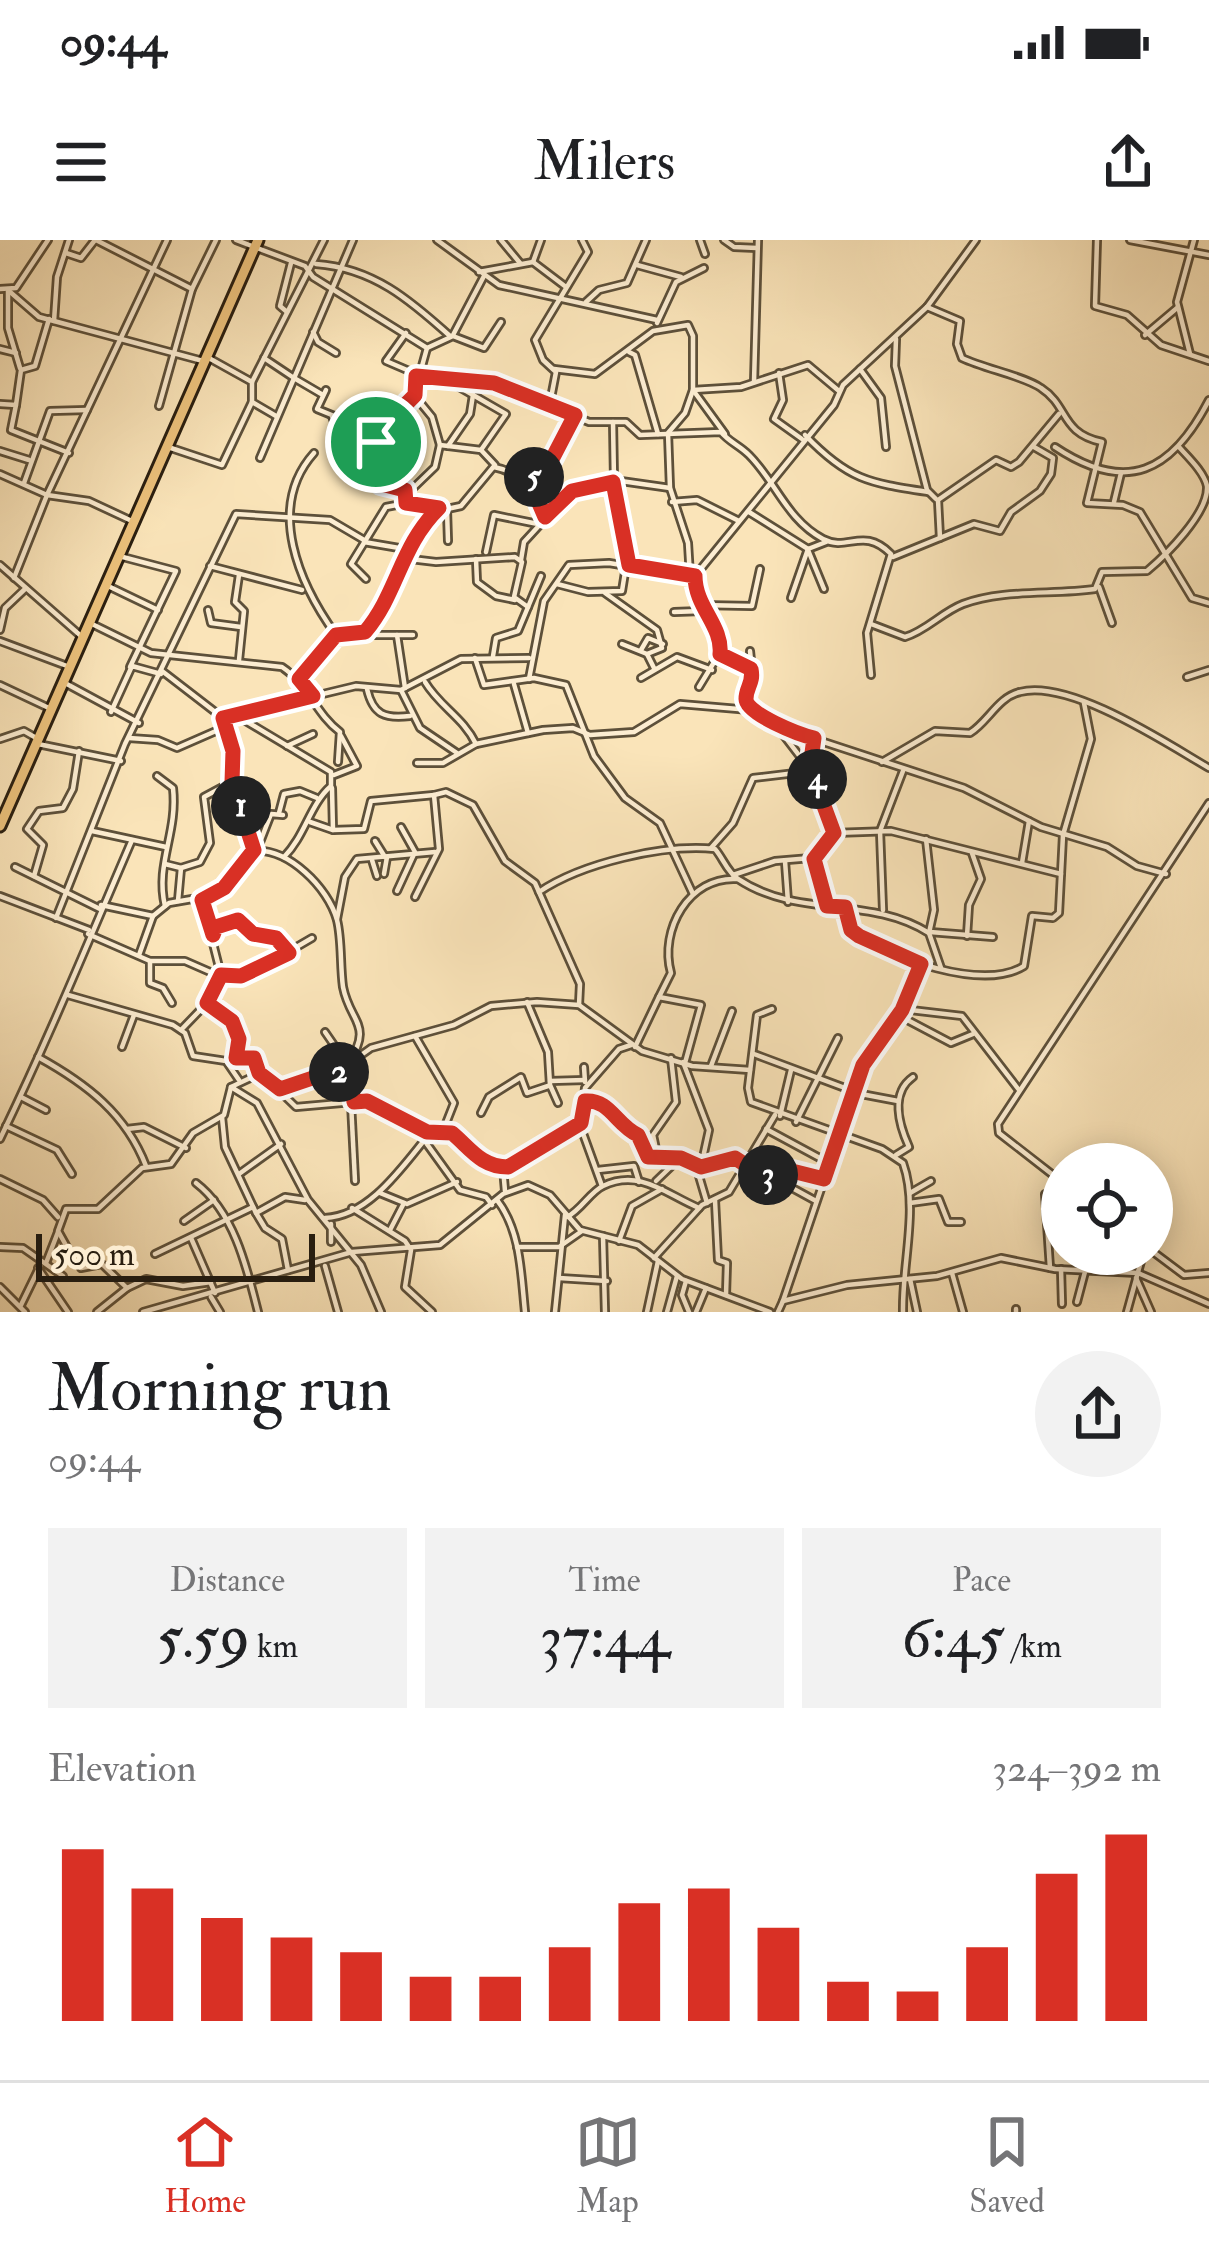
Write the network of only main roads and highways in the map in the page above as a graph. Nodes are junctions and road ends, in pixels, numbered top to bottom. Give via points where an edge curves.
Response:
1 (256, 244) edge
2 (0, 826) edge

1 - 2 main road

